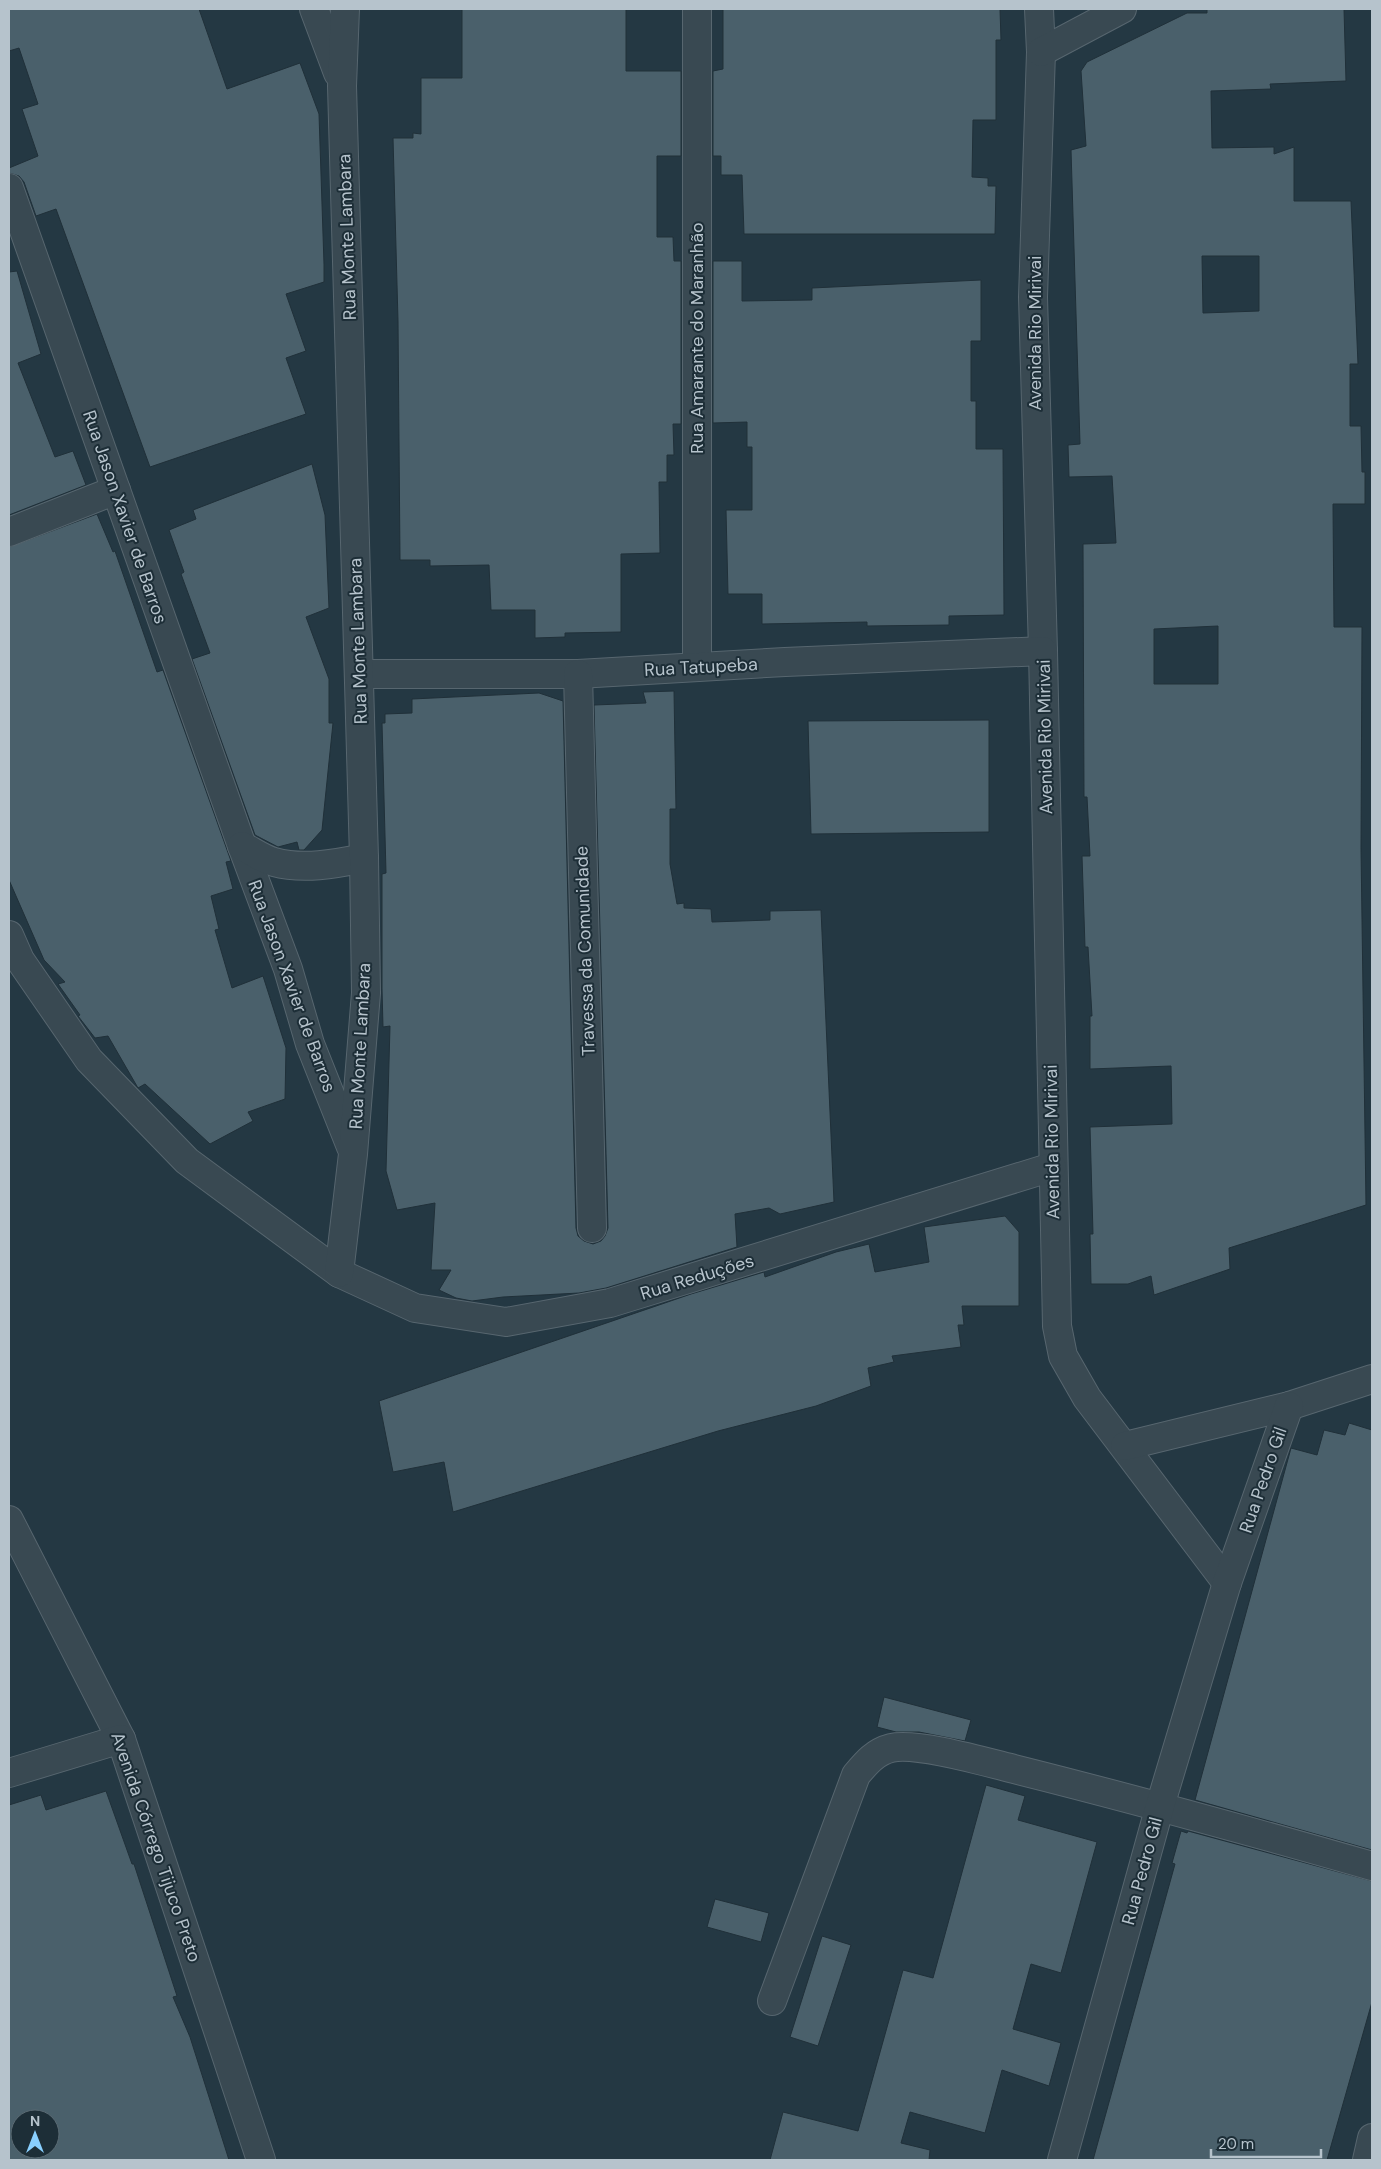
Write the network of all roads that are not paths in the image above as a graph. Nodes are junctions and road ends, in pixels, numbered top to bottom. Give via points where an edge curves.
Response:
1 (314, 9) edge
2 (345, 9) edge
3 (698, 9) edge
4 (1039, 9) edge
5 (1122, 9) edge
6 (1041, 52) junction
7 (342, 86) junction
8 (9, 188) edge
9 (116, 490) junction
10 (9, 532) edge
11 (1043, 651) junction
12 (697, 667) junction
13 (359, 674) junction
14 (578, 674) junction
15 (242, 846) junction
16 (364, 858) junction
17 (9, 935) edge
18 (354, 1154) junction
19 (1052, 1168) junction
20 (592, 1228) dead end
21 (339, 1273) junction
22 (1372, 1379) edge
23 (1289, 1406) junction
24 (1125, 1446) junction
25 (9, 1520) edge
26 (1228, 1583) junction
27 (121, 1739) junction
28 (9, 1773) edge
29 (1160, 1806) junction
30 (1372, 1866) edge
31 (772, 2001) dead end
32 (1372, 2138) edge
33 (261, 2160) edge
34 (1062, 2160) edge
35 (1367, 2160) edge

1 - 7 street
2 - 7 street, Rua Monte Lambara
3 - 12 street, Rua Amarante do Maranhão
4 - 6 street, Avenida Rio Mirivai
5 - 6 street
6 - 11 street, Avenida Rio Mirivai via 1033,297
7 - 13 street, Rua Monte Lambara
8 - 9 street, Rua Jason Xavier de Barros
9 - 10 street
9 - 15 street, Rua Jason Xavier de Barros
11 - 12 street, Rua Tatupeba
11 - 19 street, Avenida Rio Mirivai
12 - 14 street, Rua Tatupeba
13 - 14 street, Rua Tatupeba
13 - 16 street, Rua Monte Lambara
14 - 20 street, Travessa da Comunidade
15 - 16 street, Rua Jason Xavier de Barros via 272,862 297,865 332,864
15 - 18 street, Rua Jason Xavier de Barros via 288,969 310,1044
16 - 18 street, Rua Monte Lambara via 366,993
17 - 21 street via 20,960 90,1060 180,1154
18 - 21 street, Rua Monte Lambara
19 - 21 street, Rua Reduções via 610,1303 506,1322 415,1308
19 - 24 street, Avenida Rio Mirivai via 1058,1340 1063,1356 1087,1398
22 - 23 street
23 - 24 street
23 - 26 street, Rua Pedro Gil
24 - 26 street
25 - 27 street, Avenida Córrego Tijuco Preto
26 - 29 street, Rua Pedro Gil
27 - 28 street
27 - 33 street, Avenida Córrego Tijuco Preto
29 - 30 street
29 - 31 street via 923,1749 892,1748 871,1757 856,1775
29 - 34 street, Rua Pedro Gil
32 - 35 street

